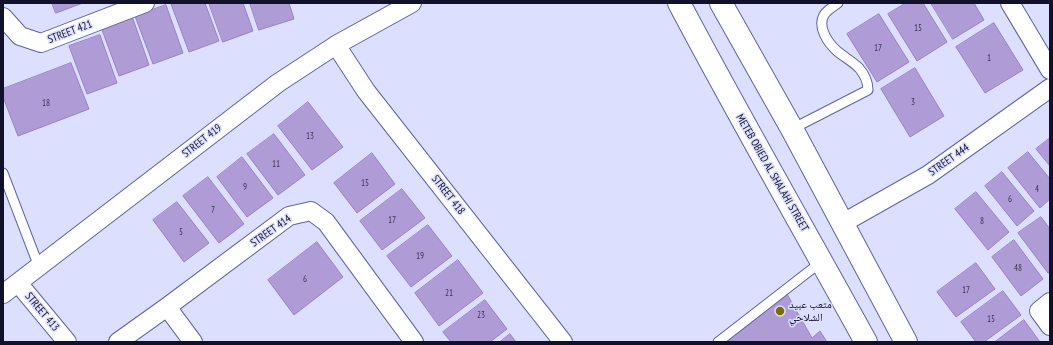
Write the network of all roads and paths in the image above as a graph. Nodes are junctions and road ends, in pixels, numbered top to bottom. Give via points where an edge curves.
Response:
1 (145, 3) edge
2 (412, 3) edge
3 (679, 3) edge
4 (721, 3) edge
5 (838, 3) edge
6 (1010, 3) edge
7 (3, 17) edge
8 (336, 45) junction
9 (1050, 70) edge
10 (1050, 88) edge
11 (792, 129) junction
12 (3, 173) edge
13 (843, 223) junction
14 (822, 261) junction
15 (39, 267) junction
16 (18, 283) junction
17 (3, 294) edge
18 (1050, 302) edge
19 (167, 308) junction
20 (1050, 326) edge
21 (67, 342) edge
22 (118, 342) edge
23 (193, 342) edge
24 (414, 342) edge
25 (563, 342) edge
26 (718, 342) edge
27 (866, 342) edge
28 (906, 342) edge

1 - 7 street, STREET 421 via 42,43 20,36
2 - 8 street, STREET 419
3 - 14 street, METEB OBIED AL SHALAHI STREET
4 - 11 street
5 - 11 lane via 823,16 822,28 825,37 838,52 859,68 868,82 868,90
6 - 9 street
8 - 15 street, STREET 419 via 278,83
8 - 25 street, STREET 418 via 366,91
10 - 13 street, STREET 444 via 928,175
11 - 13 street
12 - 15 lane
13 - 28 street
14 - 26 lane
14 - 27 street, METEB OBIED AL SHALAHI STREET
15 - 16 street, STREET 419
16 - 17 street, STREET 419
16 - 21 street, STREET 413
18 - 20 street via 1039,311
19 - 22 street, STREET 414
19 - 23 street
19 - 24 street, STREET 414 via 289,216 311,211 326,222

